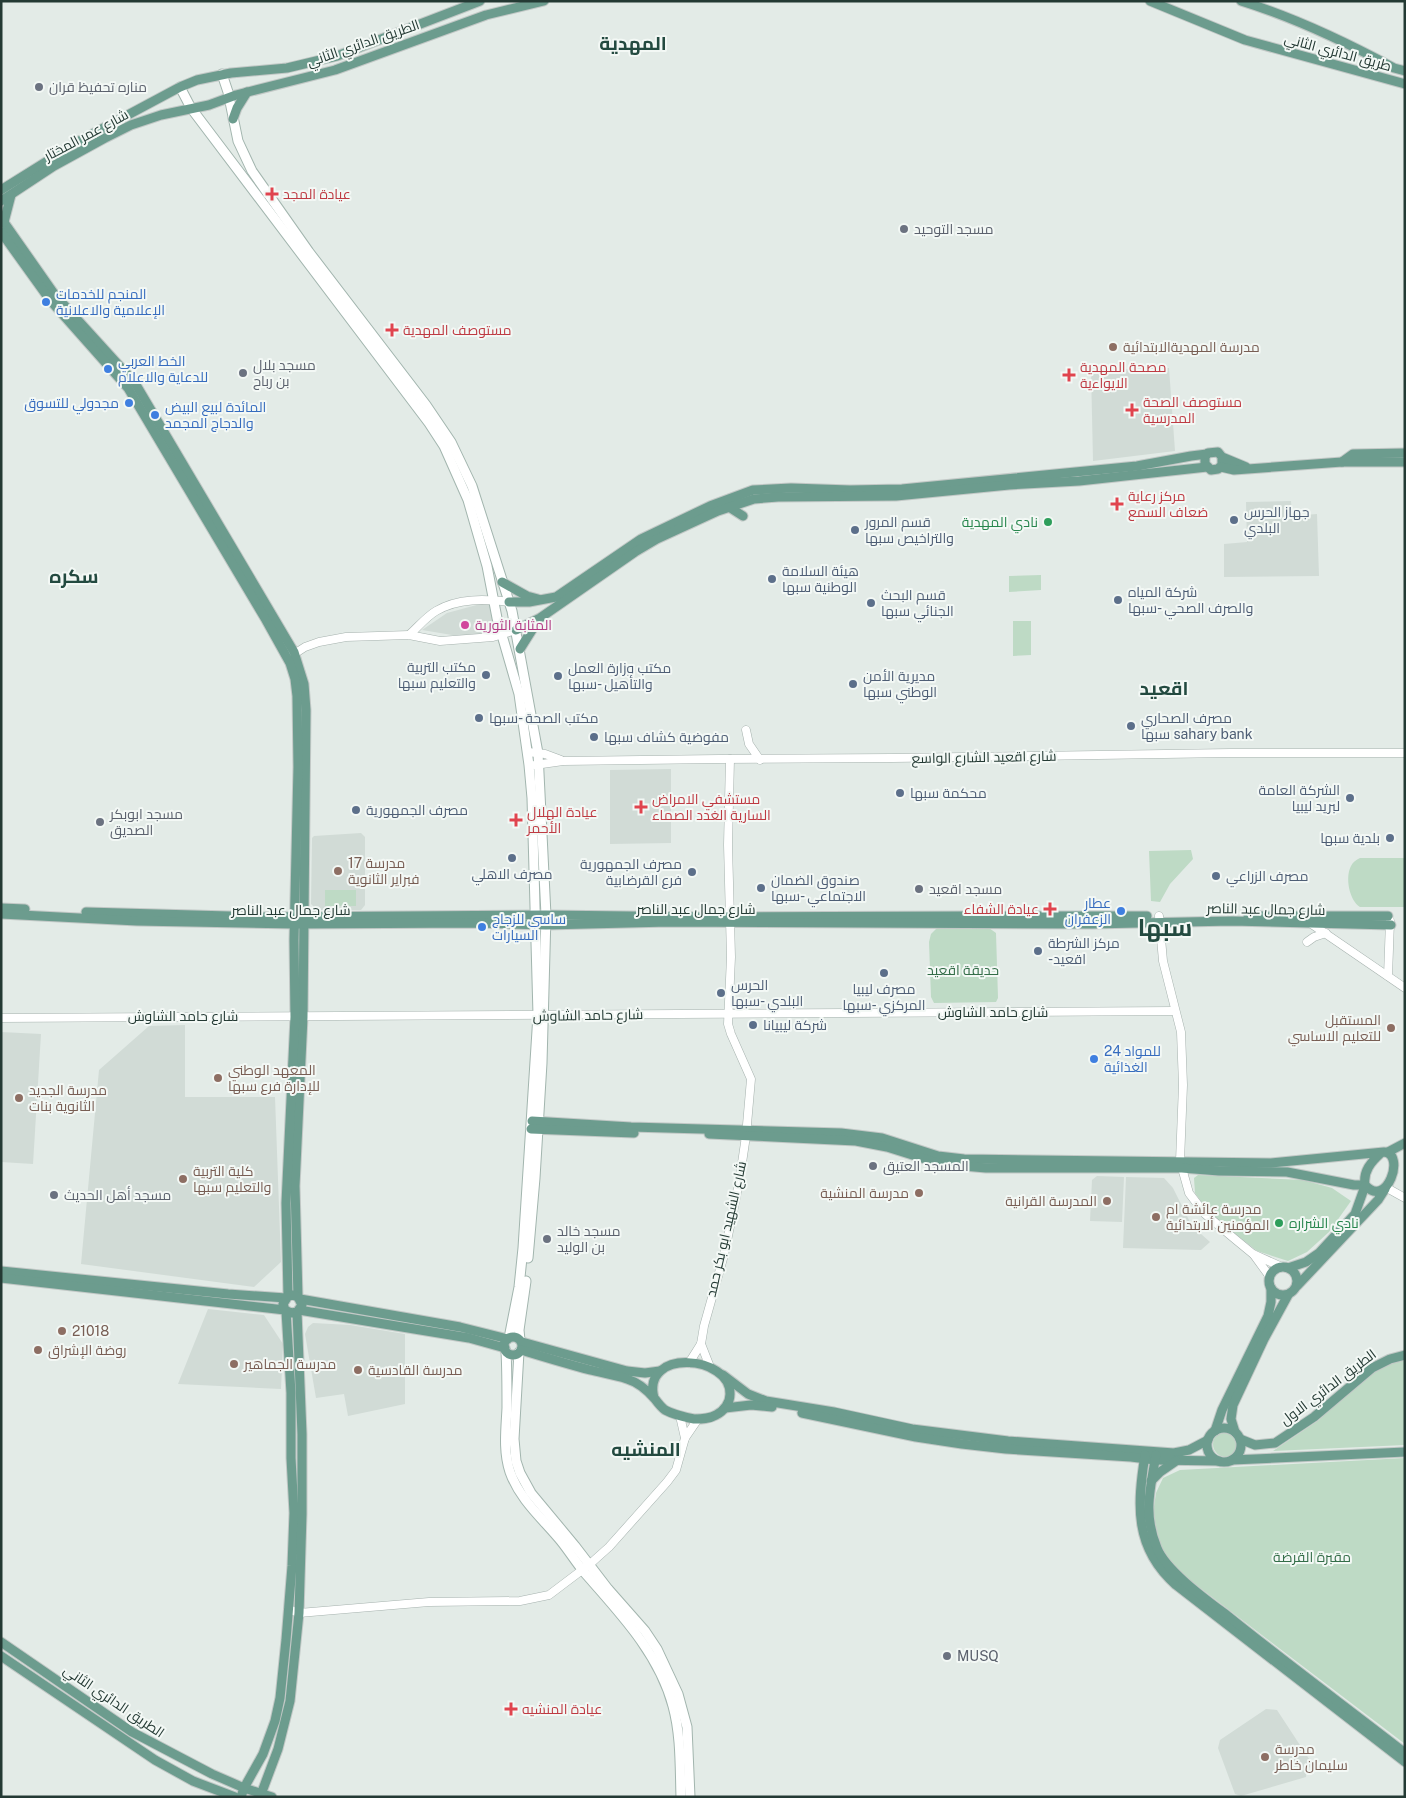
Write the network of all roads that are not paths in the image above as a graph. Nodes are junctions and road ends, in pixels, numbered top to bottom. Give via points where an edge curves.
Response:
1 (480, 1) edge
2 (544, 1) edge
3 (1150, 1) edge
4 (1241, 1) edge
5 (1405, 71) edge
6 (222, 74) junction
7 (1405, 84) edge
8 (180, 87) junction
9 (247, 92) junction
10 (230, 98) junction
11 (156, 101) junction
12 (191, 108) junction
13 (161, 115) junction
14 (233, 120) junction
15 (1, 190) edge
16 (11, 195) junction
17 (1, 201) edge
18 (3, 220) edge
19 (1, 232) edge
20 (1405, 453) edge
21 (1207, 454) junction
22 (1222, 456) junction
23 (1342, 462) junction
24 (1405, 462) edge
25 (1207, 467) junction
26 (1221, 467) junction
27 (1249, 468) junction
28 (729, 507) junction
29 (743, 516) dead end
30 (502, 582) junction
31 (494, 600) junction
32 (546, 600) junction
33 (509, 602) junction
34 (540, 618) junction
35 (516, 630) junction
36 (409, 635) junction
37 (502, 635) junction
38 (520, 649) junction
39 (291, 656) junction
40 (746, 730) dead end
41 (528, 752) junction
42 (538, 753) junction
43 (1405, 753) edge
44 (730, 759) junction
45 (760, 760) junction
46 (563, 761) junction
47 (529, 765) junction
48 (539, 765) junction
49 (1, 908) edge
50 (1, 914) edge
51 (536, 915) junction
52 (546, 915) junction
53 (1388, 916) joint
54 (1159, 919) junction
55 (1310, 919) junction
56 (298, 920) junction
57 (729, 920) junction
58 (1173, 922) junction
59 (536, 925) junction
60 (546, 925) junction
61 (1391, 925) junction
62 (1326, 933) junction
63 (1162, 938) junction
64 (1307, 942) dead end
65 (1388, 976) junction
66 (1405, 988) edge
67 (1176, 1011) junction
68 (728, 1013) junction
69 (541, 1015) junction
70 (299, 1017) junction
71 (1, 1018) edge
72 (535, 1125) junction
73 (746, 1132) junction
74 (1405, 1143) edge
75 (1384, 1153) junction
76 (1181, 1165) junction
77 (1402, 1168) edge
78 (1365, 1186) junction
79 (1386, 1188) junction
80 (1405, 1198) edge
81 (1253, 1254) junction
82 (1285, 1268) junction
83 (1, 1271) edge
84 (1270, 1277) junction
85 (1, 1278) edge
86 (1297, 1286) junction
87 (1271, 1288) junction
88 (1288, 1295) junction
89 (293, 1298) junction
90 (286, 1310) junction
91 (298, 1311) junction
92 (509, 1338) junction
93 (701, 1344) junction
94 (520, 1346) junction
95 (506, 1349) junction
96 (1405, 1355) edge
97 (689, 1363) junction
98 (710, 1367) junction
99 (660, 1371) junction
100 (723, 1375) junction
101 (654, 1398) junction
102 (725, 1408) junction
103 (680, 1416) junction
104 (698, 1419) junction
105 (1215, 1431) junction
106 (1238, 1436) junction
107 (684, 1438) junction
108 (1208, 1440) junction
109 (1405, 1452) edge
110 (1145, 1456) junction
111 (1156, 1456) junction
112 (1131, 1457) junction
113 (1232, 1460) junction
114 (1176, 1461) junction
115 (1219, 1461) junction
116 (1143, 1473) junction
117 (1151, 1481) junction
118 (586, 1567) junction
119 (288, 1609) junction
120 (299, 1613) junction
121 (1, 1642) edge
122 (1, 1656) edge
123 (1405, 1753) edge
124 (1405, 1762) edge
125 (243, 1792) edge
126 (260, 1795) edge
127 (235, 1797) edge
128 (272, 1797) edge
129 (681, 1797) edge
130 (690, 1797) edge

1 - 6 main road, الطريق الدائري الثاني via 337,56 287,68
2 - 9 main road, الطريق الدائري الثاني via 486,14 335,70
3 - 7 main road, طريق الدائري الثاني via 1263,46
4 - 5 main road via 1342,40
6 - 8 main road, الطريق الدائري الثاني
6 - 10 main road
8 - 11 main road, شارع عمر المختار
8 - 12 main road
9 - 10 main road, الطريق الدائري الثاني
9 - 14 main road
10 - 12 main road, الطريق الدائري الثاني via 209,106
10 - 14 main road
11 - 13 main road
11 - 15 main road, شارع عمر المختار via 81,140
12 - 13 main road, شارع عمر المختار
12 - 31 main road via 444,446 468,500
13 - 16 main road, شارع عمر المختار via 105,138 54,166
14 - 30 main road via 238,141 252,171 451,442 472,486
16 - 17 main road, شارع عمر المختار
16 - 18 main road
18 - 39 main road via 56,295 135,384
19 - 39 main road via 50,300 128,388
20 - 23 main road via 1353,454
21 - 22 main road via 1215,452
21 - 25 main road
21 - 32 main road via 1127,467 902,489 752,490 710,506 641,540
22 - 26 main road
22 - 27 main road
23 - 24 main road
23 - 27 main road
25 - 26 main road via 1215,470
25 - 28 main road via 896,496 754,499
26 - 27 main road via 1234,470
28 - 29 main road
28 - 34 main road via 657,539
30 - 32 main road via 526,596
30 - 33 main road
31 - 33 street
31 - 36 street via 458,602 437,611
31 - 37 main road
32 - 33 main road
33 - 35 main road
34 - 35 main road
34 - 38 main road
35 - 37 street
35 - 38 main road
36 - 37 street via 440,641
36 - 39 street via 346,637 319,642
37 - 41 main road via 519,694
38 - 42 main road
39 - 56 main road via 297,696
40 - 45 street via 749,744
41 - 42 street
41 - 47 main road
42 - 46 street
42 - 48 main road
43 - 45 street, شارع اقعيد الشارع الواسع
44 - 45 street, شارع اقعيد الشارع الواسع
44 - 46 street, شارع اقعيد الشارع الواسع
44 - 57 street, شارع الشهيد ابو بكر حمد
46 - 48 street
47 - 48 street
47 - 51 main road
48 - 52 main road
49 - 56 main road, شارع جمال عبد الناصر
50 - 56 main road, شارع جمال عبد الناصر via 146,922
51 - 52 main road, شارع جمال عبد الناصر
51 - 56 main road, شارع جمال عبد الناصر
51 - 59 main road
52 - 57 main road, شارع جمال عبد الناصر
52 - 60 main road
53 - 55 main road, شارع جمال عبد الناصر
53 - 61 street
54 - 55 main road, شارع جمال عبد الناصر
54 - 57 main road, شارع جمال عبد الناصر via 1092,924
54 - 58 main road, شارع جمال عبد الناصر
54 - 63 street
55 - 58 main road, شارع جمال عبد الناصر
55 - 61 main road, شارع جمال عبد الناصر
55 - 62 street
56 - 59 main road, شارع جمال عبد الناصر
56 - 70 main road
57 - 60 main road, شارع جمال عبد الناصر
57 - 68 street, شارع الشهيد ابو بكر حمد
58 - 63 street
59 - 60 main road, شارع جمال عبد الناصر
59 - 69 main road
60 - 69 main road
61 - 65 street
62 - 64 street
62 - 65 street
63 - 67 street via 1163,961
65 - 66 street
67 - 68 street, شارع حامد الشاوش
67 - 76 street via 1182,1032 1183,1055
68 - 69 street, شارع حامد الشاوش
68 - 73 street, شارع الشهيد ابو بكر حمد via 729,1029 751,1078
69 - 70 street, شارع حامد الشاوش
69 - 72 main road
70 - 71 street, شارع حامد الشاوش
70 - 89 main road
72 - 73 main road
72 - 92 main road via 519,1286
72 - 94 main road
73 - 76 main road via 856,1140 940,1164 986,1168
73 - 93 street, شارع الشهيد ابو بكر حمد via 727,1241
74 - 75 main road
75 - 76 main road via 1271,1163
75 - 77 main road via 1394,1155
75 - 78 main road via 1366,1170
76 - 78 main road via 1220,1171 1287,1172
76 - 81 street via 1189,1193 1200,1208
77 - 79 main road
78 - 79 main road via 1374,1192
78 - 82 main road via 1356,1214 1319,1253 1306,1262
79 - 80 street
79 - 86 main road
81 - 82 street
81 - 84 street
82 - 84 main road via 1275,1270
82 - 86 main road via 1296,1275
83 - 89 main road
84 - 87 main road
85 - 90 main road
86 - 88 main road
87 - 88 main road via 1280,1295
87 - 105 main road via 1268,1316
88 - 106 main road via 1233,1405 1231,1419
89 - 90 main road via 284,1304
89 - 91 main road via 302,1305
89 - 92 main road
90 - 91 main road
90 - 119 main road via 294,1513
91 - 95 main road via 469,1338
91 - 120 main road via 302,1434
92 - 94 main road via 517,1338
92 - 95 main road
93 - 97 street, شارع الشهيد ابو بكر حمد
93 - 98 street
94 - 95 main road via 513,1354
94 - 99 main road via 627,1371
94 - 101 main road via 634,1382
94 - 118 main road via 514,1439 516,1461 531,1493
95 - 118 main road via 505,1431 509,1470 532,1508
96 - 106 main road, الطريق الدائري الاول via 1372,1368 1314,1417 1275,1443 1255,1445
97 - 98 main road
97 - 99 main road via 667,1365
98 - 100 main road
99 - 101 main road via 653,1383
100 - 102 main road via 730,1393
100 - 110 main road via 748,1394 766,1401 912,1429
101 - 103 main road via 665,1410
102 - 104 main road via 713,1417
102 - 112 main road via 759,1405 966,1444
103 - 104 main road
103 - 107 street
104 - 107 street
105 - 106 main road via 1226,1428
105 - 108 main road
106 - 113 main road via 1240,1451
107 - 118 street via 672,1476 609,1547
108 - 111 main road via 1184,1452
108 - 115 main road via 1208,1450
109 - 113 main road
110 - 111 main road
110 - 112 main road
110 - 116 main road
111 - 114 main road
111 - 117 main road
112 - 116 main road
113 - 115 main road
114 - 115 main road
114 - 117 main road
116 - 124 main road via 1140,1505 1144,1538 1152,1557 1172,1582
117 - 123 main road via 1148,1505 1152,1530 1159,1552 1176,1573
118 - 120 street via 549,1595 520,1602 429,1602
118 - 129 main road via 645,1646 666,1684 677,1728
118 - 130 main road via 645,1632 673,1682 687,1727
119 - 120 street
119 - 125 main road via 275,1722
120 - 126 main road via 290,1701 278,1749
121 - 125 main road, الطريق الدائري الثاني via 132,1732
122 - 127 main road, الطريق الدائري الثاني via 155,1760
125 - 126 main road, الطريق الدائري الثاني
126 - 128 main road, الطريق الدائري الثاني

